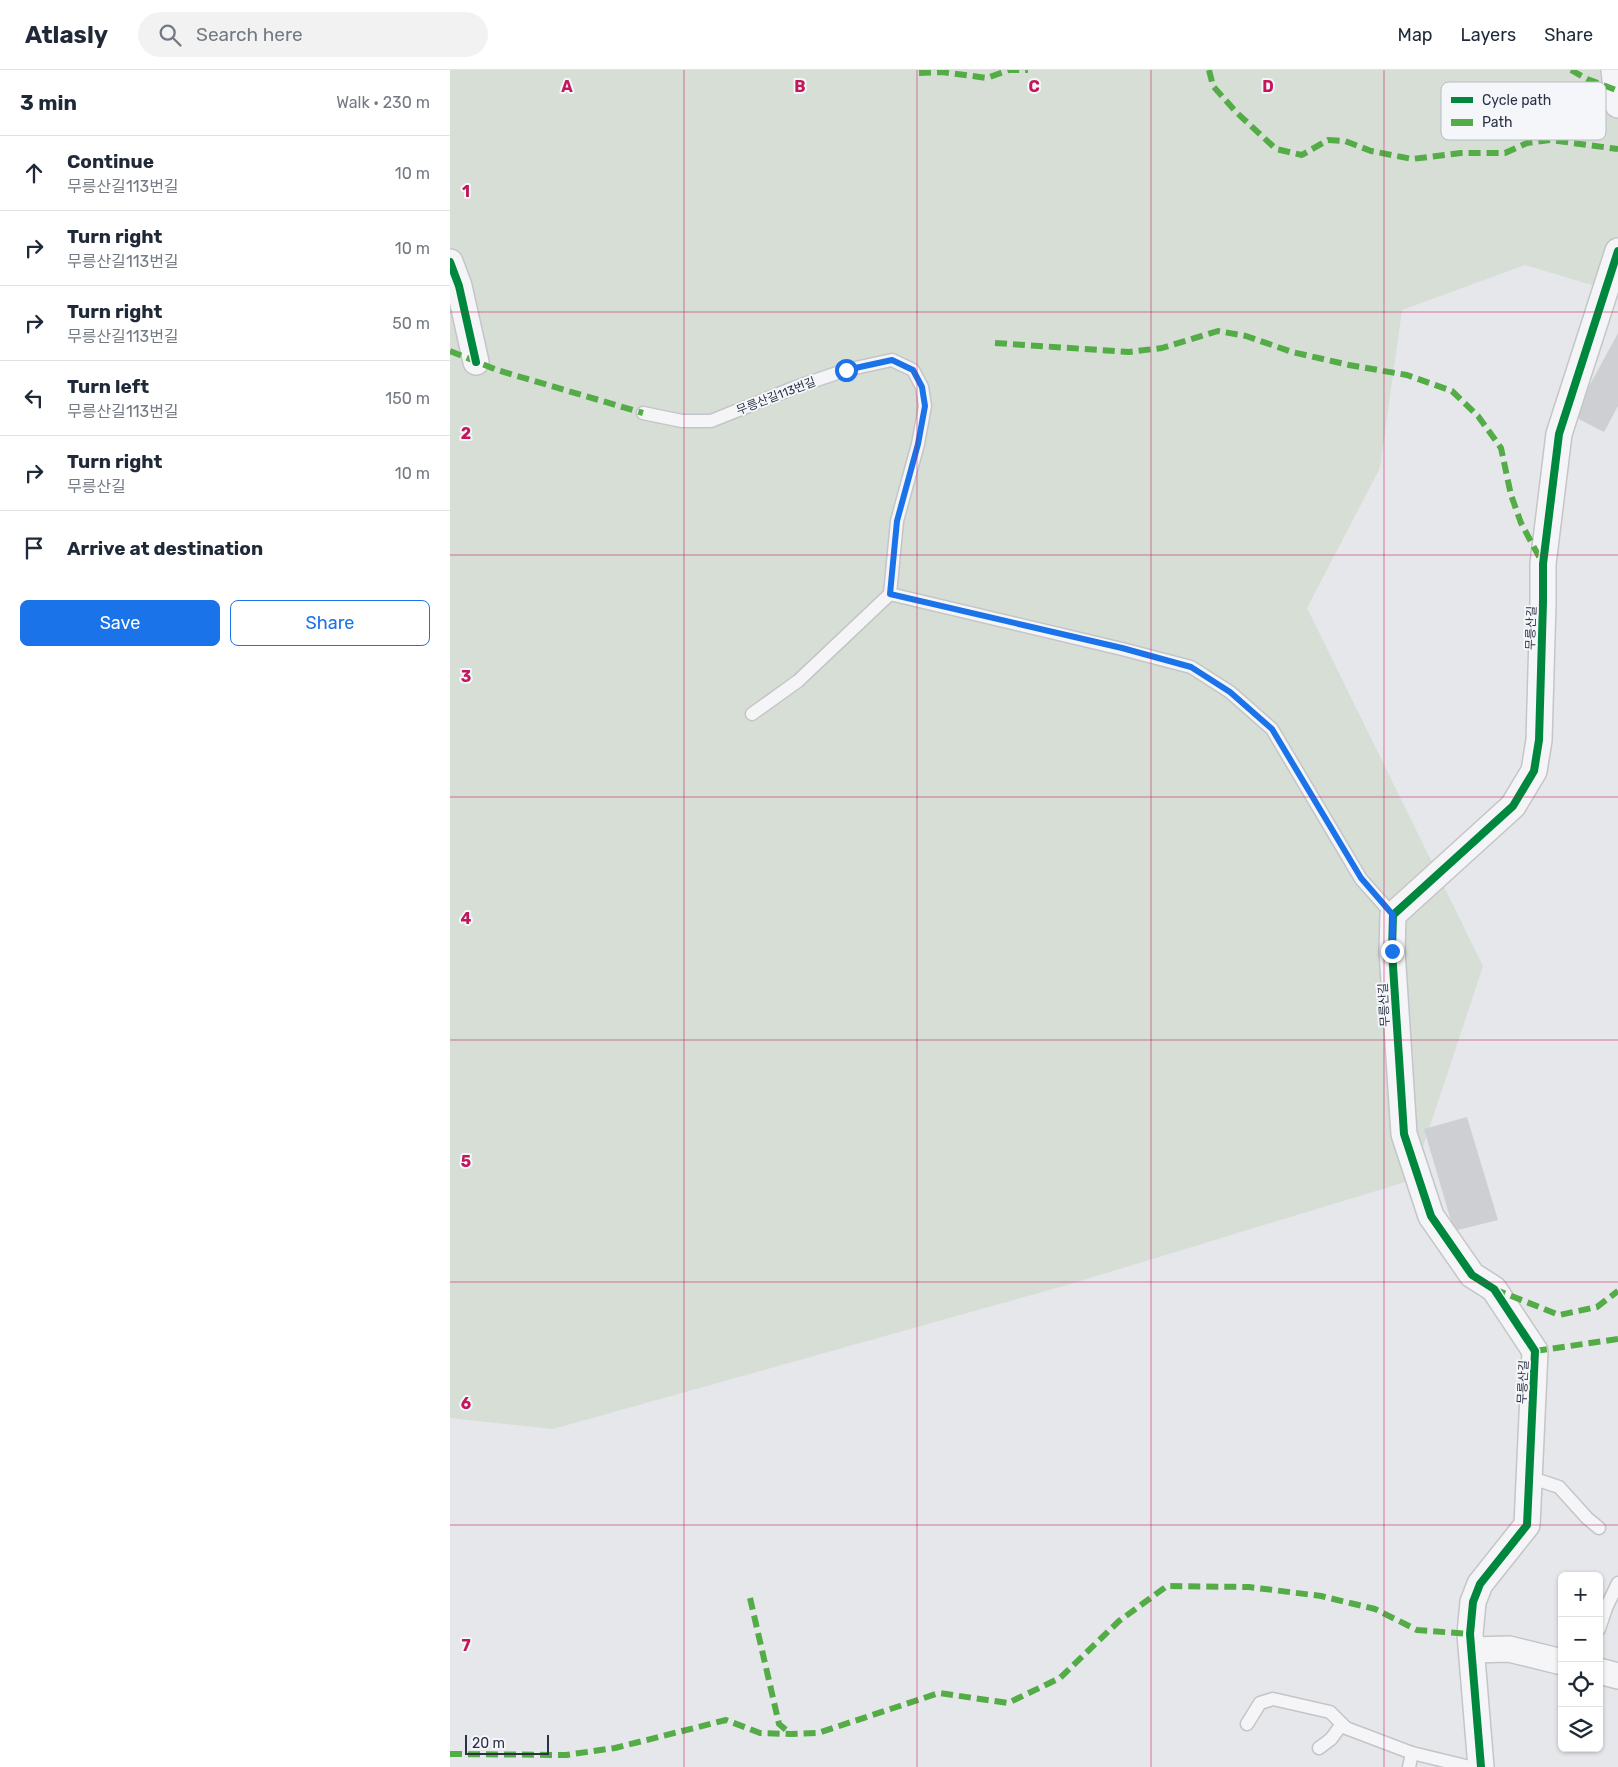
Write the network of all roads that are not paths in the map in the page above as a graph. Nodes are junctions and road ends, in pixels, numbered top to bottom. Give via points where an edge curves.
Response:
1 (1614, 70) edge
2 (1618, 105) edge
3 (1618, 251) edge
4 (450, 262) edge
5 (476, 362) dead end
6 (643, 413) dead end
7 (890, 594) junction
8 (752, 714) dead end
9 (1393, 915) junction
10 (1529, 1478) junction
11 (1598, 1528) dead end
12 (1618, 1582) edge
13 (1603, 1617) edge
14 (1472, 1650) junction
15 (1558, 1661) edge
16 (1603, 1673) edge
17 (1618, 1676) edge
18 (1247, 1724) dead end
19 (1342, 1724) junction
20 (1319, 1748) dead end
21 (1412, 1753) junction
22 (1409, 1767) edge
23 (1470, 1767) edge
24 (1481, 1767) edge

1 - 2 street
3 - 9 street, 무릉산길 via 1559,434 1543,564 1539,740 1534,771 1513,806
4 - 5 street via 460,286
6 - 7 lane, 무릉산길113번길 via 682,421 711,421 846,370 892,360 913,370 922,387 925,406 897,521
7 - 8 lane via 798,681
7 - 9 lane via 1191,667 1230,692 1272,729 1361,878
9 - 10 street, 무릉산길 via 1392,951 1404,1134 1431,1216 1472,1274 1494,1288 1536,1351
10 - 11 lane via 1559,1487
10 - 14 street, 무릉산길 via 1527,1525 1480,1584 1473,1602
12 - 13 lane
14 - 15 street via 1510,1649
14 - 24 street, 무릉산길
16 - 17 street
18 - 19 lane via 1260,1703 1273,1698 1330,1712
19 - 20 lane
19 - 21 lane
21 - 22 lane
21 - 23 lane

